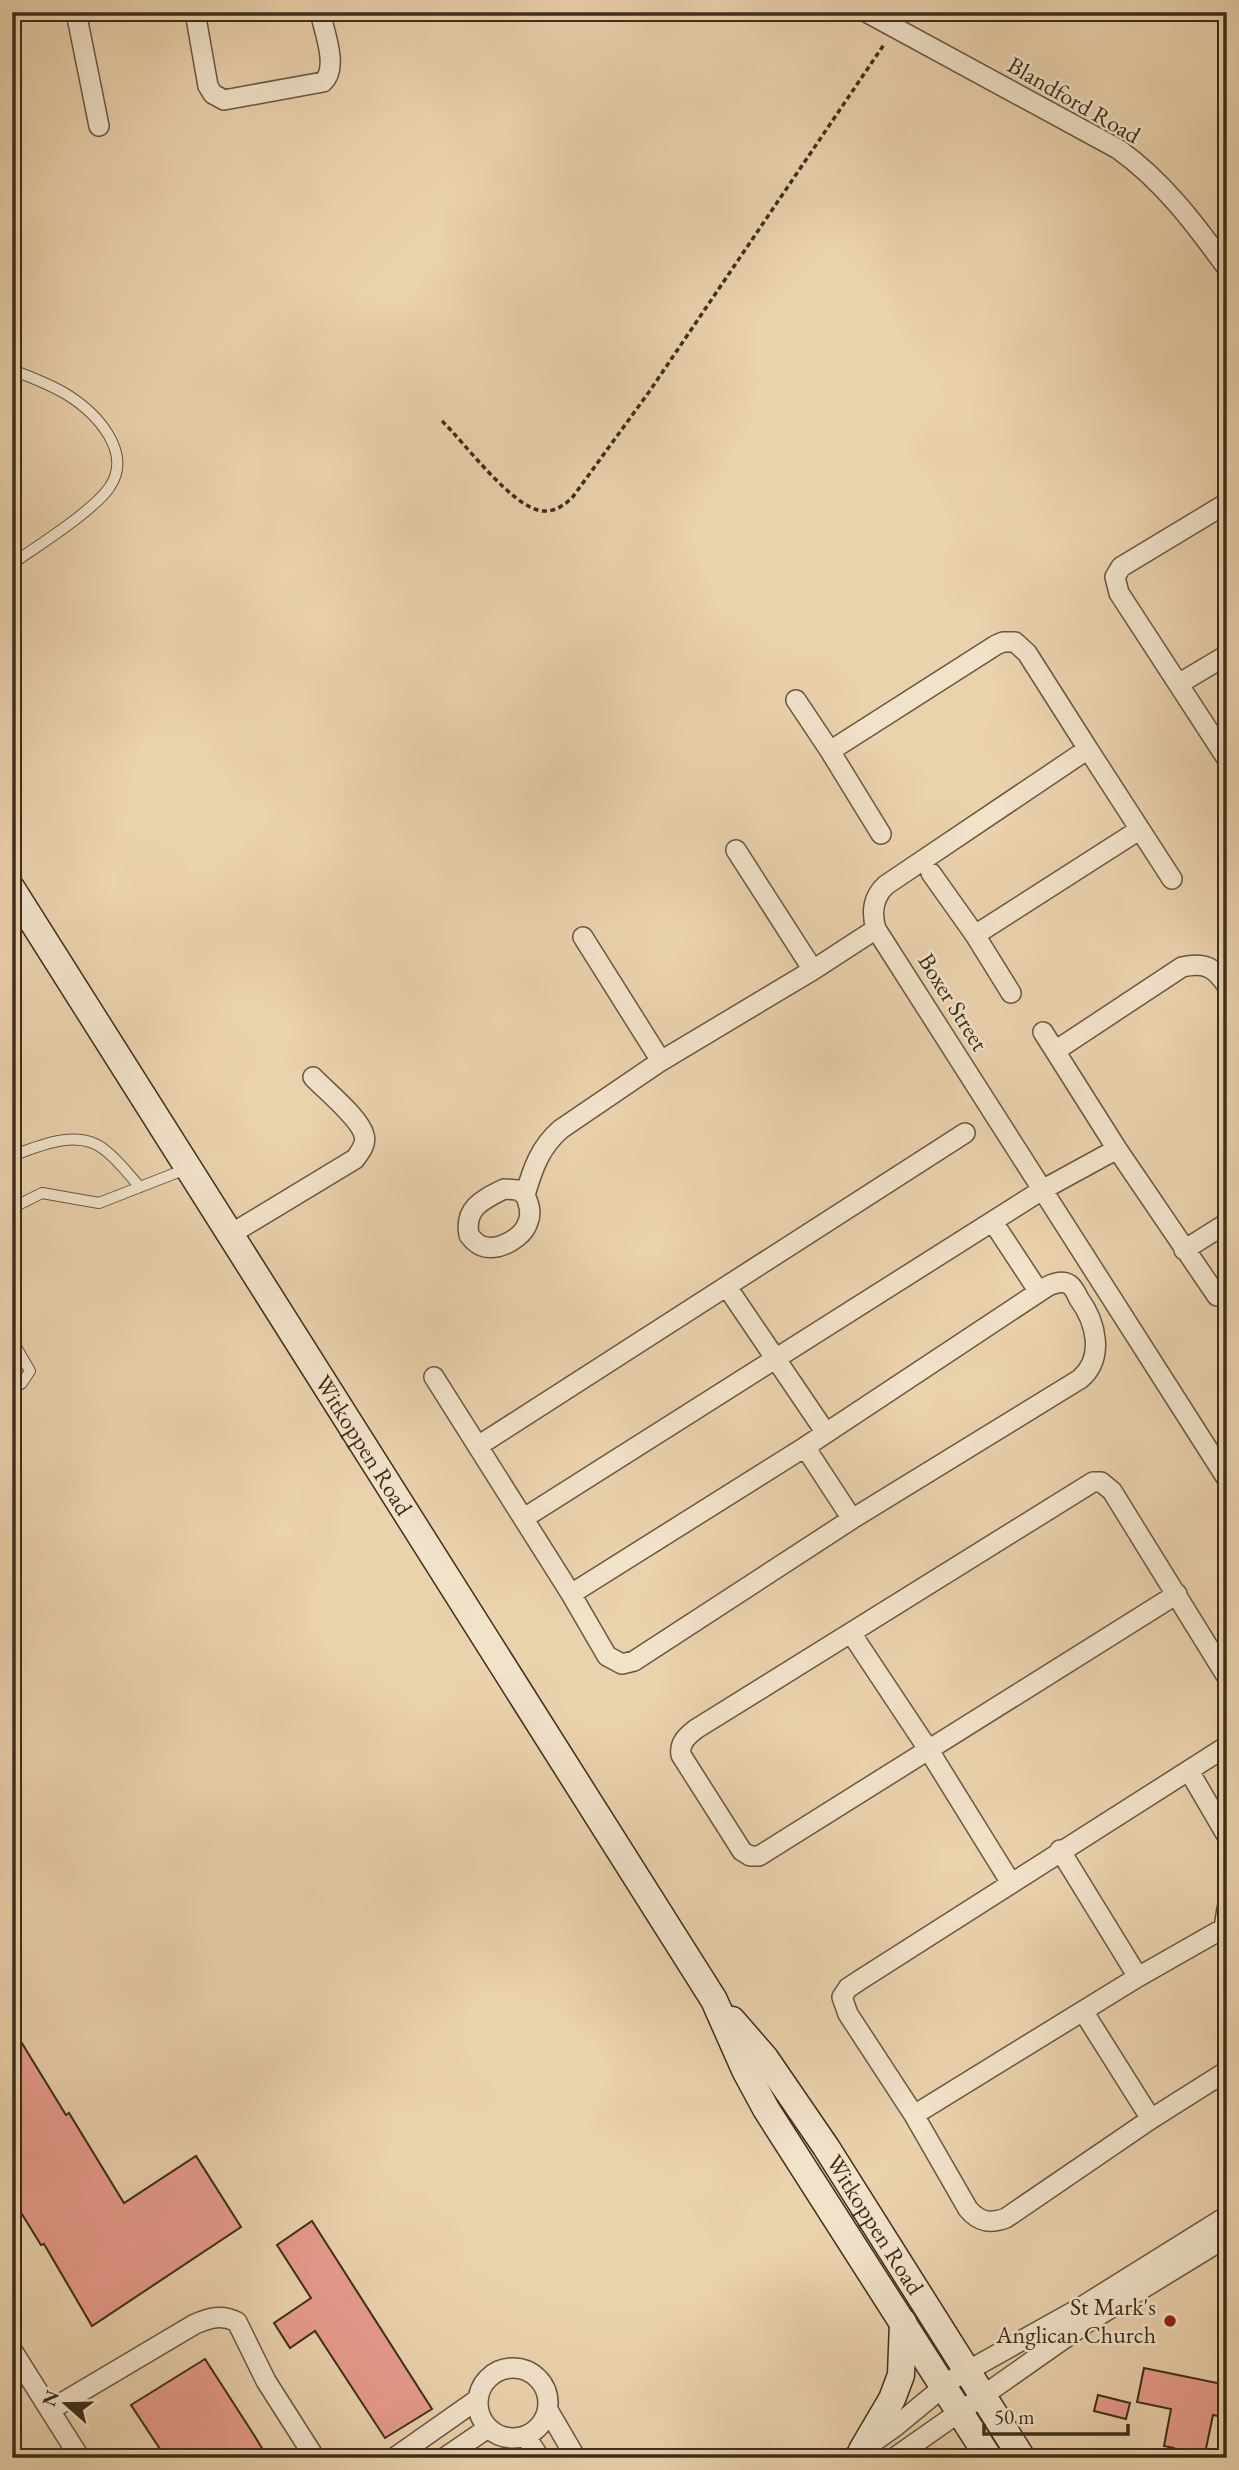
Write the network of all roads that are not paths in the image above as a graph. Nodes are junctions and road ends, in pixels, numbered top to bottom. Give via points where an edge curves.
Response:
1 (76, 12) edge
2 (195, 12) edge
3 (320, 12) edge
4 (866, 12) edge
5 (99, 126) dead end
6 (1227, 268) edge
7 (12, 370) edge
8 (1227, 503) edge
9 (12, 564) edge
10 (1227, 655) edge
11 (1180, 683) junction
12 (796, 700) dead end
13 (1088, 749) junction
14 (830, 751) junction
15 (1227, 759) edge
16 (1139, 830) junction
17 (881, 834) dead end
18 (736, 850) dead end
19 (931, 873) dead end
20 (1172, 879) dead end
21 (12, 889) edge
22 (876, 929) junction
23 (975, 935) junction
24 (583, 937) dead end
25 (813, 970) junction
26 (1227, 986) edge
27 (1011, 993) dead end
28 (1043, 1032) dead end
29 (1055, 1051) junction
30 (661, 1061) junction
31 (313, 1077) dead end
32 (965, 1133) dead end
33 (1117, 1149) junction
34 (12, 1156) edge
35 (189, 1168) junction
36 (140, 1187) junction
37 (1042, 1189) junction
38 (526, 1195) dead end
39 (12, 1208) edge
40 (993, 1222) junction
41 (1227, 1223) edge
42 (231, 1234) junction
43 (1184, 1250) junction
44 (727, 1287) junction
45 (1039, 1292) junction
46 (1217, 1296) dead end
47 (12, 1340) edge
48 (776, 1358) junction
49 (434, 1377) dead end
50 (12, 1390) edge
51 (826, 1433) junction
52 (478, 1446) junction
53 (805, 1447) junction
54 (1227, 1479) edge
55 (524, 1518) junction
56 (852, 1519) junction
57 (571, 1594) junction
58 (1177, 1594) junction
59 (851, 1633) junction
60 (1227, 1677) edge
61 (1227, 1746) edge
62 (928, 1749) junction
63 (1189, 1771) junction
64 (1227, 1836) edge
65 (1060, 1850) junction
66 (1011, 1883) junction
67 (1226, 1923) edge
68 (1139, 1977) junction
69 (714, 2000) junction
70 (1083, 2011) junction
71 (1227, 2071) edge
72 (914, 2115) junction
73 (1151, 2119) junction
74 (1227, 2216) edge
75 (1227, 2237) edge
76 (903, 2322) junction
77 (12, 2350) edge
78 (967, 2371) junction
79 (945, 2388) junction
80 (478, 2399) junction
81 (972, 2404) junction
82 (50, 2410) junction
83 (548, 2410) junction
84 (488, 2428) junction
85 (526, 2437) junction
86 (857, 2454) edge
87 (80, 2458) edge
88 (315, 2458) edge
89 (394, 2458) edge
90 (444, 2458) edge
91 (540, 2458) edge
92 (576, 2458) edge
93 (894, 2458) edge
94 (989, 2458) edge
95 (1022, 2458) edge

1 - 5 street
2 - 3 street via 208,86 224,100 326,79 330,65
4 - 6 street, Blandford Road via 1132,159 1164,188
7 - 9 lane via 68,395 95,419 118,454 119,472 108,490 84,511
8 - 11 street via 1121,568 1115,577 1119,593
10 - 11 street
11 - 15 street
12 - 14 street
13 - 14 street via 1027,653 1009,641
13 - 16 street
13 - 22 street via 886,885 877,895 873,912
14 - 17 street
16 - 20 street
16 - 23 street
18 - 25 street
19 - 23 street
21 - 35 main road, Witkoppen Road
22 - 25 street
22 - 37 street, Boxer Street
23 - 27 street
24 - 30 street
25 - 30 street
26 - 29 street via 1213,968 1198,964 1182,967
28 - 29 street
29 - 33 street
30 - 38 street via 549,1139 539,1153
31 - 42 street via 360,1125 365,1137 362,1150 355,1159
32 - 44 street
33 - 37 street
33 - 43 street
34 - 36 lane via 54,1142 82,1140 105,1149
35 - 36 lane
35 - 42 main road, Witkoppen Road
36 - 39 lane via 99,1203 41,1193
37 - 40 street
37 - 54 street, Boxer Street
40 - 45 street
40 - 48 street
41 - 43 street
42 - 69 main road, Witkoppen Road
43 - 46 street
44 - 48 street
44 - 52 street
45 - 51 street
45 - 56 street via 1056,1283 1070,1285 1084,1305 1095,1329 1096,1348 1087,1373
47 - 50 lane via 30,1371
48 - 51 street
48 - 55 street
49 - 52 street
51 - 53 street
52 - 55 street
53 - 56 street
53 - 57 street
55 - 57 street
56 - 57 street via 634,1661 622,1664 607,1656
58 - 59 street via 1112,1491 1097,1482
58 - 60 street
58 - 62 street
59 - 62 street
59 - 62 street via 695,1729 682,1744 683,1757 739,1847 754,1857 764,1854
61 - 63 street
62 - 66 street
63 - 64 street
63 - 65 street
65 - 66 street
65 - 68 street
66 - 72 street via 848,1988 842,1997 848,2014
67 - 68 street
68 - 70 street
69 - 76 main road, Witkoppen Road via 766,2109
69 - 78 main road, Witkoppen Road via 765,2058
70 - 72 street
70 - 73 street
71 - 73 street
72 - 73 street via 968,2209 978,2219 994,2222
74 - 78 street via 1078,2309
75 - 81 street via 1088,2322
76 - 79 main road, Witkoppen Road
76 - 86 main road via 901,2375 892,2399
77 - 82 street
78 - 79 street
78 - 81 main road, Witkoppen Road
79 - 81 main road, Witkoppen Road
79 - 86 street
80 - 83 street via 491,2375 513,2367 541,2381
80 - 84 street via 481,2419
80 - 89 street
81 - 93 street
81 - 94 main road, Witkoppen Road
81 - 95 main road, Witkoppen Road
82 - 87 street
82 - 88 street via 195,2324 228,2317 237,2322 266,2381
83 - 85 street
83 - 92 street
84 - 85 street via 509,2438
84 - 90 street
85 - 91 street

